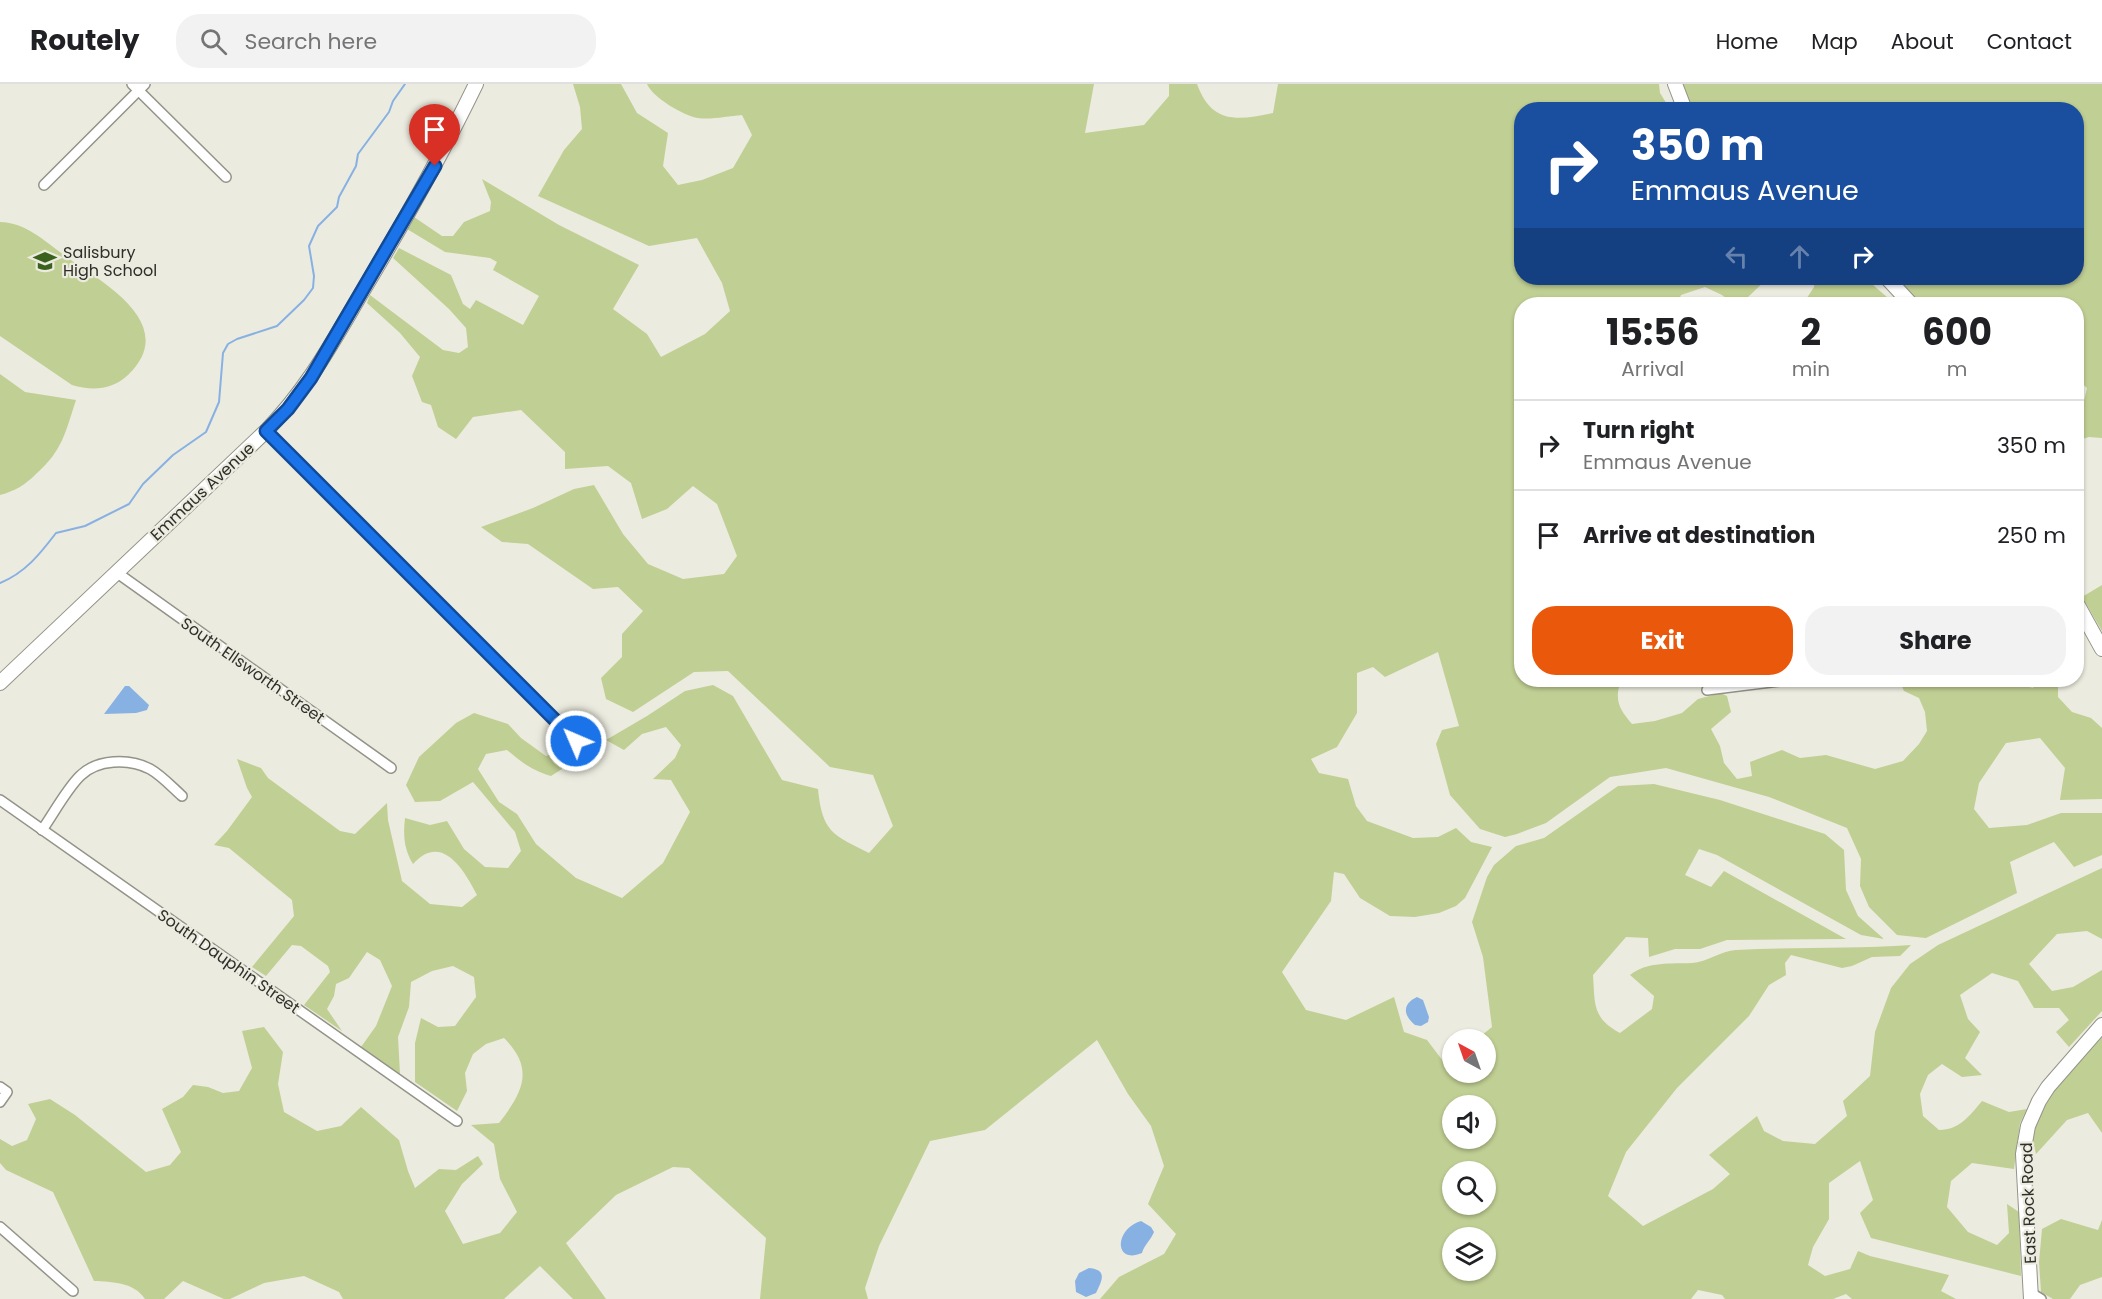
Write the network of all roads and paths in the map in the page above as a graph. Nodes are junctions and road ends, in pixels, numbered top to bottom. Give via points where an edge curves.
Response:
1 (476, 84) edge
2 (1675, 84) edge
3 (139, 86) edge
4 (1682, 102) edge
5 (226, 177) dead end
6 (44, 185) dead end
7 (1893, 285) edge
8 (1905, 297) edge
9 (266, 431) junction
10 (116, 572) junction
11 (2084, 617) edge
12 (2102, 650) edge
13 (0, 683) edge
14 (1731, 687) edge
15 (1707, 690) dead end
16 (576, 741) dead end
17 (391, 768) dead end
18 (182, 796) dead end
19 (0, 800) edge
20 (42, 830) junction
21 (2102, 1025) edge
22 (4, 1089) edge
23 (0, 1102) edge
24 (457, 1121) dead end
25 (0, 1227) edge
26 (73, 1291) dead end
27 (2035, 1297) edge

1 - 9 main road, Emmaus Avenue via 435,166 322,359 302,391
2 - 4 main road
3 - 5 street
3 - 6 street
7 - 8 main road
9 - 10 main road, Emmaus Avenue
9 - 16 street
10 - 13 main road, Emmaus Avenue
10 - 17 street, South Ellsworth Street
11 - 12 main road
14 - 15 street
18 - 20 street via 139,764 114,762 94,766 80,776
19 - 20 street, South Dauphin Street
20 - 24 street, South Dauphin Street
21 - 27 main road, East Rock Road via 2049,1087 2028,1126 2024,1154
22 - 23 street
25 - 26 street

